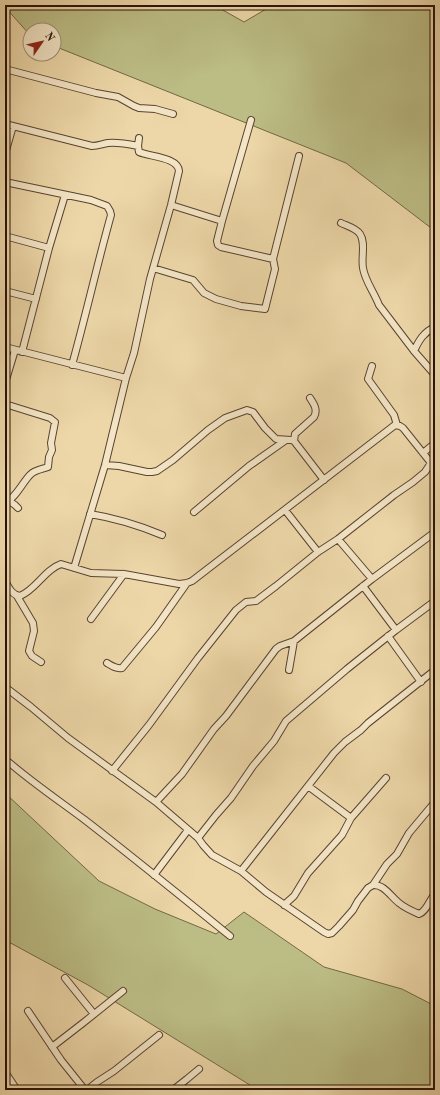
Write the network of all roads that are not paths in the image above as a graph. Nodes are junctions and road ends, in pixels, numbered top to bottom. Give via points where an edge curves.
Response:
1 (5, 69) edge
2 (173, 114) dead end
3 (251, 120) dead end
4 (5, 124) edge
5 (13, 126) junction
6 (139, 138) dead end
7 (138, 146) junction
8 (5, 154) edge
9 (299, 156) dead end
10 (5, 182) edge
11 (65, 195) junction
12 (171, 205) junction
13 (222, 221) junction
14 (341, 223) dead end
15 (5, 236) edge
16 (49, 248) junction
17 (273, 259) junction
18 (153, 268) junction
19 (5, 291) edge
20 (36, 299) junction
21 (435, 326) edge
22 (5, 347) edge
23 (15, 350) junction
24 (414, 351) junction
25 (22, 352) junction
26 (72, 365) junction
27 (372, 366) dead end
28 (435, 375) edge
29 (126, 378) junction
30 (5, 383) edge
31 (310, 398) dead end
32 (5, 404) edge
33 (397, 425) junction
34 (286, 440) junction
35 (294, 441) junction
36 (435, 443) edge
37 (423, 453) junction
38 (105, 465) junction
39 (433, 465) edge
40 (324, 480) junction
41 (7, 502) edge
42 (18, 508) dead end
43 (285, 510) junction
44 (194, 512) dead end
45 (90, 514) junction
46 (435, 532) edge
47 (162, 535) dead end
48 (338, 538) junction
49 (318, 552) junction
50 (74, 568) junction
51 (124, 574) junction
52 (372, 579) junction
53 (5, 581) edge
54 (187, 583) junction
55 (363, 586) junction
56 (17, 596) junction
57 (435, 601) edge
58 (91, 619) dead end
59 (396, 630) junction
60 (388, 636) junction
61 (294, 641) junction
62 (41, 662) dead end
63 (107, 663) dead end
64 (289, 670) dead end
65 (435, 670) edge
66 (421, 682) junction
67 (5, 687) edge
68 (5, 759) edge
69 (112, 770) junction
70 (386, 778) dead end
71 (308, 786) junction
72 (156, 802) junction
73 (435, 802) edge
74 (351, 818) junction
75 (188, 830) junction
76 (198, 838) junction
77 (241, 871) junction
78 (154, 875) junction
79 (373, 885) junction
80 (435, 894) edge
81 (284, 905) junction
82 (230, 936) dead end
83 (65, 978) dead end
84 (122, 991) dead end
85 (28, 1011) dead end
86 (94, 1014) junction
87 (159, 1035) dead end
88 (52, 1047) junction
89 (199, 1069) dead end
90 (5, 1072) edge
91 (17, 1090) edge
92 (86, 1090) edge
93 (172, 1090) edge

1 - 2 street via 118,97 139,108
3 - 13 street
4 - 5 street
5 - 7 street via 92,146 110,143
5 - 8 street
6 - 7 street
7 - 12 street via 140,152 170,161 179,168
9 - 17 street
10 - 11 street
11 - 16 street
11 - 26 street via 107,206 111,215
12 - 13 street
12 - 18 street
13 - 17 street via 218,245
14 - 24 street via 360,235 363,243 362,267 367,282 385,314
15 - 16 street
16 - 20 street
17 - 18 street via 275,268 265,309 216,299 204,293 194,280
18 - 29 street
19 - 20 street
20 - 25 street
21 - 24 street via 421,337
22 - 23 street
23 - 25 street
23 - 30 street
24 - 28 street
25 - 26 street
26 - 29 street
27 - 33 street via 368,379 394,415
29 - 38 street
31 - 35 street via 316,407 316,414 295,434
32 - 41 street via 50,418 55,422 48,467 30,475
33 - 37 street via 403,428
33 - 40 street via 392,426
34 - 35 street
34 - 38 street via 276,438 253,412 247,410 225,418 157,471 146,472
34 - 44 street via 248,466
35 - 40 street
36 - 37 street
37 - 39 street
38 - 45 street
39 - 48 street
40 - 43 street
41 - 42 street via 15,504
43 - 49 street
43 - 54 street
45 - 47 street via 134,524
45 - 50 street
46 - 52 street
48 - 49 street
48 - 52 street
49 - 69 street via 256,601 246,602 236,610
50 - 51 street via 91,573
50 - 56 street via 61,564 56,566 31,590
51 - 54 street via 179,584
51 - 58 street
52 - 55 street
53 - 56 street
54 - 63 street via 156,627 122,668 118,669
55 - 59 street
55 - 61 street
56 - 62 street via 33,623 34,631 29,650 32,656
57 - 59 street
59 - 60 street
60 - 66 street
60 - 76 street via 286,721 274,741
61 - 64 street
61 - 72 street via 276,649 182,774
65 - 66 street
66 - 71 street via 345,742
67 - 69 street
68 - 78 street
69 - 72 street
70 - 74 street
71 - 74 street
71 - 77 street
72 - 75 street
73 - 79 street via 409,833 397,854
74 - 81 street via 342,835
75 - 76 street
75 - 78 street
76 - 77 street via 212,855
77 - 81 street
78 - 82 street
79 - 80 street via 378,885 419,914 424,912
79 - 81 street via 332,933 328,934
83 - 86 street
84 - 86 street
85 - 88 street
86 - 88 street
87 - 92 street
88 - 92 street
89 - 93 street
90 - 91 street

